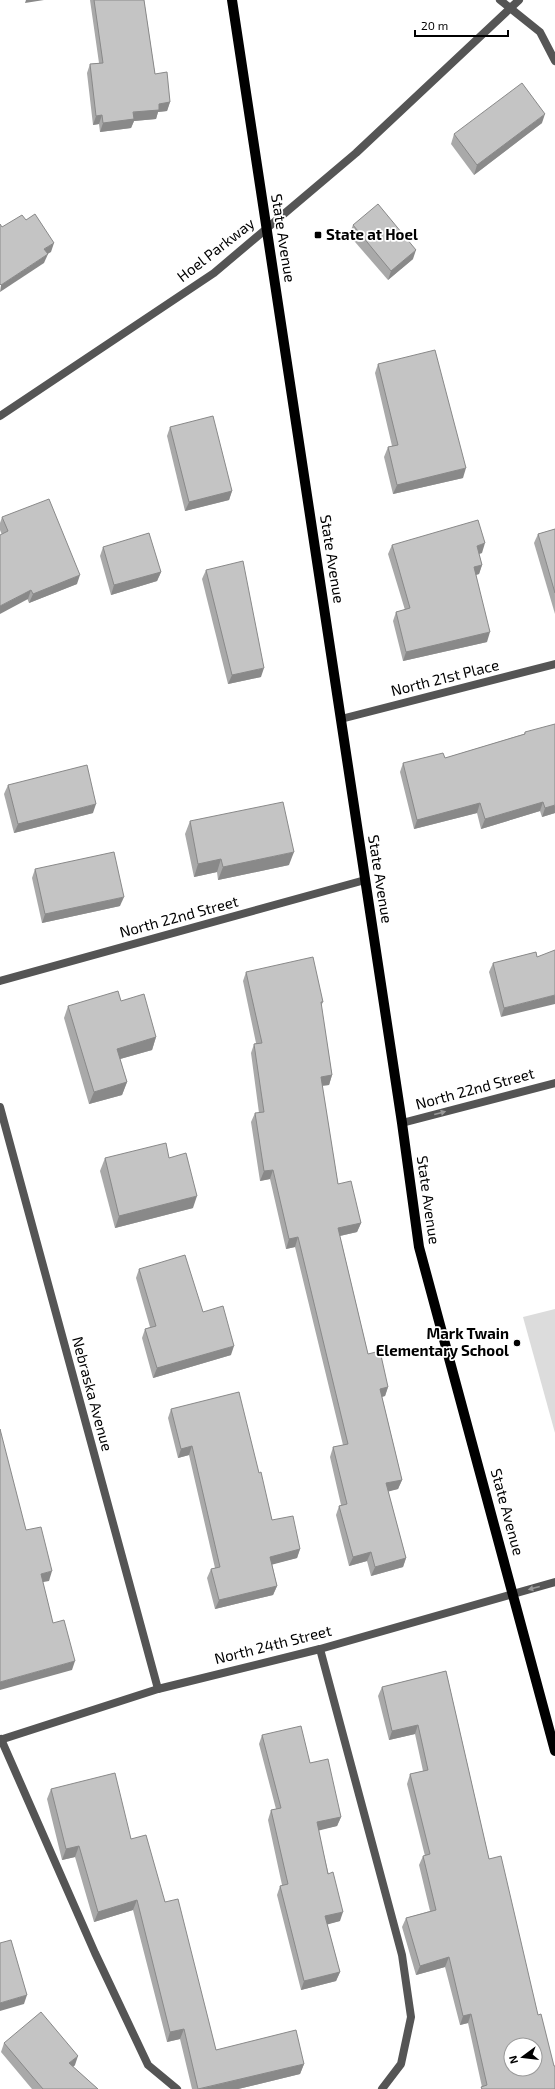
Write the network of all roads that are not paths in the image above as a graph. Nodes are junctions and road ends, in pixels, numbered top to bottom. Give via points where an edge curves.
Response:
1 (232, 0) edge
2 (500, 0) edge
3 (519, 0) edge
4 (511, 8) junction
5 (555, 61) edge
6 (267, 229) junction
7 (0, 416) edge
8 (555, 664) edge
9 (342, 719) junction
10 (365, 880) junction
11 (0, 981) edge
12 (555, 1083) edge
13 (0, 1107) edge
14 (402, 1123) junction
15 (555, 1582) edge
16 (514, 1593) junction
17 (320, 1649) junction
18 (158, 1689) junction
19 (1, 1740) edge
20 (555, 1751) edge
21 (177, 2089) edge
22 (382, 2089) edge

1 - 6 main road, State Avenue
2 - 4 street
3 - 4 street, Hoel Parkway
4 - 5 street via 540,32
4 - 6 street, Hoel Parkway via 356,153
6 - 7 street, Hoel Parkway via 214,273
6 - 9 main road, State Avenue
8 - 9 street, North 21st Place
9 - 10 main road, State Avenue
10 - 11 street, North 22nd Street
10 - 14 main road, State Avenue
14 -> 12 street, North 22nd Street
13 - 18 street, Nebraska Avenue
14 - 16 main road, State Avenue via 419,1247
15 -> 16 street, North 24th Street
16 - 17 street, North 24th Street
16 - 20 main road, State Avenue
17 - 18 street, North 24th Street
17 - 22 street via 402,1955 411,2017 401,2064
18 - 19 street, North 24th Street
19 - 21 street via 95,1953 148,2065

